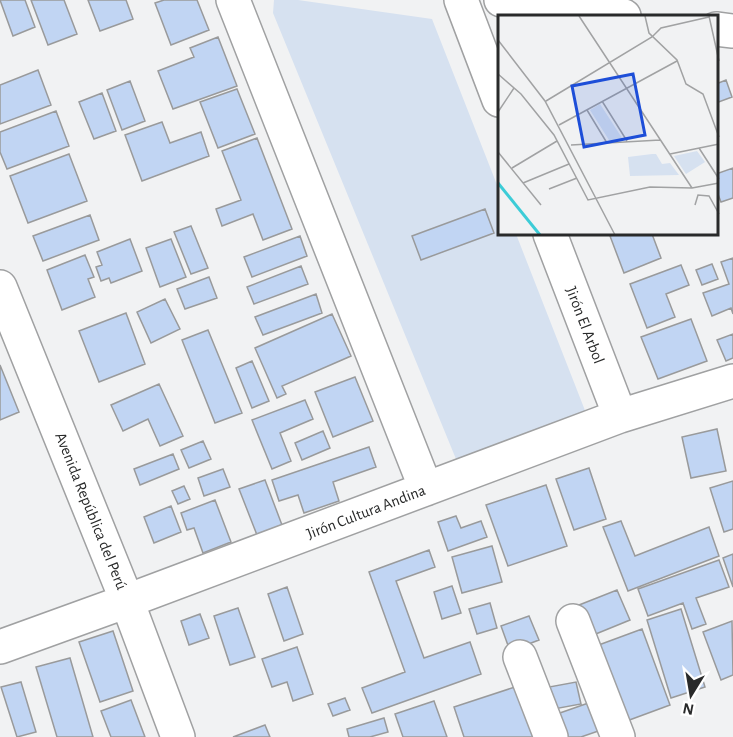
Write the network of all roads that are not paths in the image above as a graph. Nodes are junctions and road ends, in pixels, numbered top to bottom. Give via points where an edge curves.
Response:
1 (233, 0) edge
2 (461, 0) edge
3 (501, 0) edge
4 (616, 15) edge
5 (718, 29) edge
6 (733, 31) edge
7 (498, 97) edge
8 (551, 236) edge
9 (0, 287) edge
10 (733, 381) edge
11 (620, 416) junction
12 (426, 489) junction
13 (127, 601) junction
14 (573, 621) dead end
15 (0, 647) edge
16 (520, 657) dead end
17 (178, 737) edge
18 (551, 737) edge
19 (618, 737) edge

1 - 12 street
2 - 7 street
3 - 4 street
5 - 6 street
8 - 11 street, Jirón El Arbol
9 - 13 street, Avenida República del Perú
10 - 11 street, Jirón Cultura Andina
11 - 12 street, Jirón Cultura Andina
12 - 13 street, Jirón Cultura Andina
13 - 15 street, Jirón Cultura Andina
13 - 17 street, Avenida República del Perú
14 - 19 street
16 - 18 street

